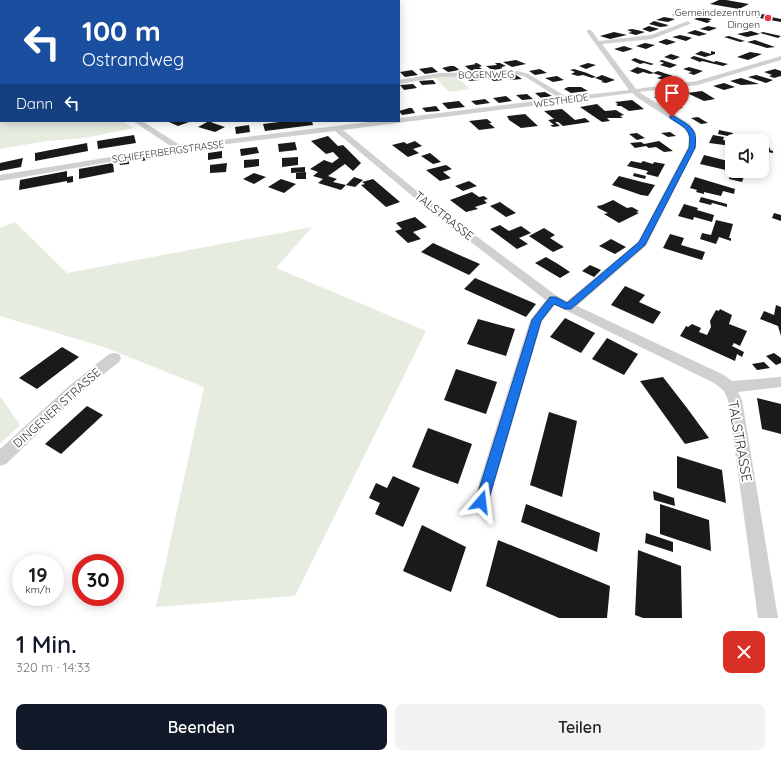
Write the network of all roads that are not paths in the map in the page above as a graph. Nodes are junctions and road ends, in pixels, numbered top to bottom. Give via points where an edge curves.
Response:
1 (688, 23) dead end
2 (589, 31) dead end
3 (598, 43) junction
4 (781, 58) edge
5 (400, 82) edge
6 (633, 90) junction
7 (566, 100) junction
8 (400, 119) edge
9 (139, 122) edge
10 (364, 123) edge
11 (337, 129) junction
12 (179, 148) junction
13 (0, 178) edge
14 (553, 299) junction
15 (568, 307) junction
16 (114, 358) dead end
17 (781, 382) edge
18 (729, 387) junction
19 (0, 459) edge
20 (481, 502) dead end
21 (768, 618) edge

1 - 3 street via 652,37
2 - 3 street
3 - 6 street
4 - 6 street, WESTHEIDE via 698,83
5 - 7 street, BOGENWEG via 439,75 518,73 526,75
6 - 7 street, WESTHEIDE
6 - 15 street via 692,131 692,148 642,244
7 - 8 street, WESTHEIDE
9 - 12 street
10 - 11 street, WESTHEIDE
11 - 12 street, SCHIEFERBERGSTRASSE
11 - 14 street, TALSTRASSE via 426,203
12 - 13 street, SCHIEFERBERGSTRASSE
14 - 15 street, TALSTRASSE
14 - 20 street via 536,320
15 - 18 street, TALSTRASSE
16 - 19 street, DINGENER STRASSE via 74,390
17 - 18 street
18 - 21 street, TALSTRASSE via 735,400

